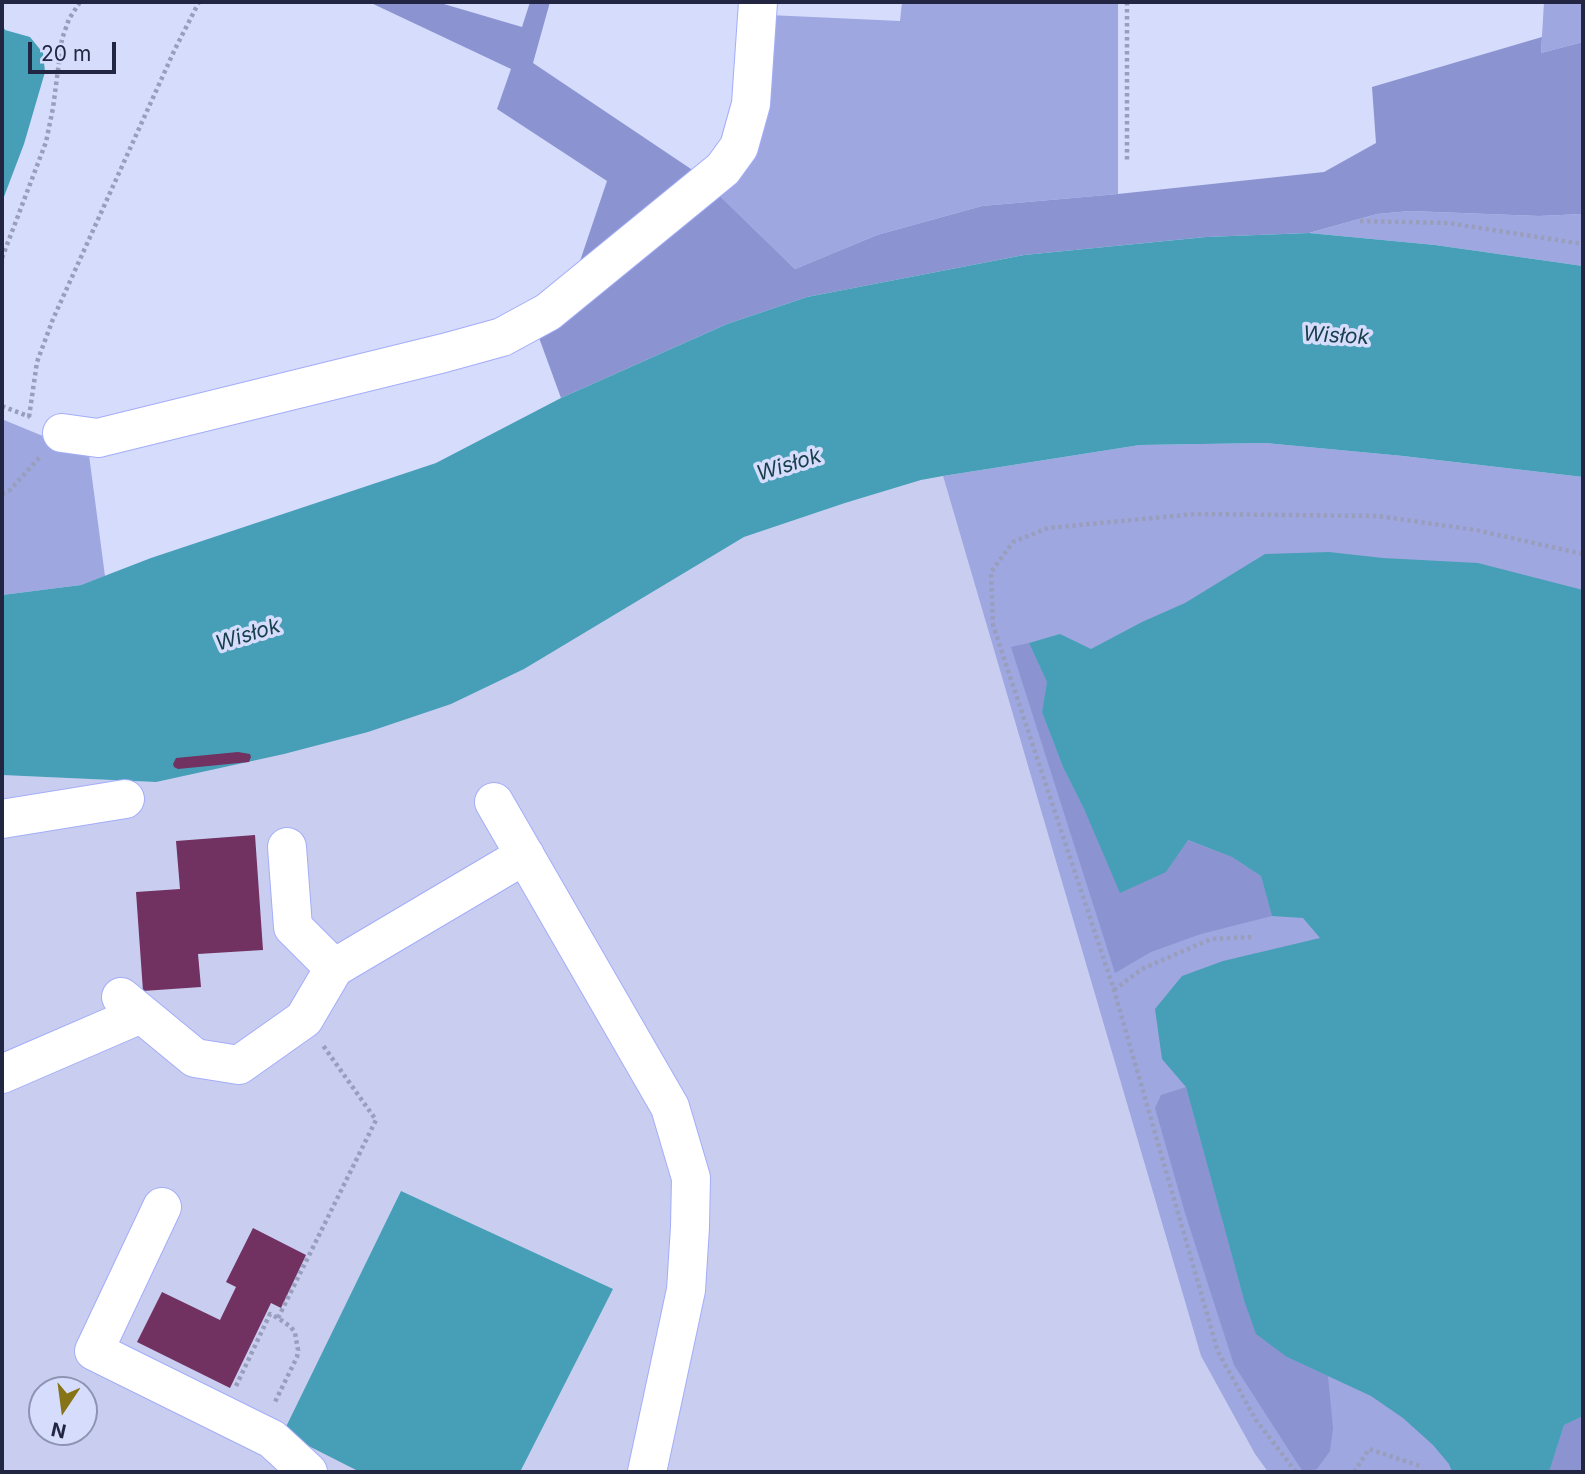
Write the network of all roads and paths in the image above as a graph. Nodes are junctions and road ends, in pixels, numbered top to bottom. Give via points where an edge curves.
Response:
1 (80, 2) edge
2 (199, 2) edge
3 (758, 2) edge
4 (1127, 2) edge
5 (1128, 162) dead end
6 (1360, 221) dead end
7 (1583, 244) edge
8 (2, 258) edge
9 (45, 425) junction
10 (2, 494) edge
11 (1583, 554) edge
12 (125, 799) dead end
13 (494, 802) dead end
14 (2, 819) edge
15 (287, 847) dead end
16 (525, 855) junction
17 (1252, 937) dead end
18 (334, 968) junction
19 (1114, 990) junction
20 (304, 1019) junction
21 (2, 1074) edge
22 (162, 1207) dead end
23 (278, 1318) junction
24 (222, 1414) junction
25 (260, 1433) junction
26 (1423, 1466) dead end
27 (308, 1472) edge
28 (647, 1472) edge
29 (1296, 1472) edge
30 (1354, 1472) edge

1 - 8 path via 62,38 46,142
2 - 9 path via 37,362
3 - 9 lane via 751,104 739,147 723,169 548,312 502,337 98,438
4 - 5 path
6 - 7 path via 1448,223
9 - 10 path via 10,490
11 - 19 path via 1476,530 1378,516 1195,513 1048,528 1013,542 991,572 993,625
12 - 14 lane
13 - 16 lane
15 - 18 lane via 292,927
16 - 18 lane
16 - 28 lane via 670,1107 691,1178 686,1290
17 - 19 path via 1211,939 1142,969
18 - 20 lane
19 - 29 path via 1218,1352 1255,1420
20 - 21 lane via 239,1065 195,1058 131,1005
20 - 23 path via 376,1120
22 - 24 lane via 94,1351
23 - 24 path via 270,1314
23 - 25 path via 295,1333 297,1357
24 - 25 lane
25 - 27 lane
26 - 30 path via 1369,1449

